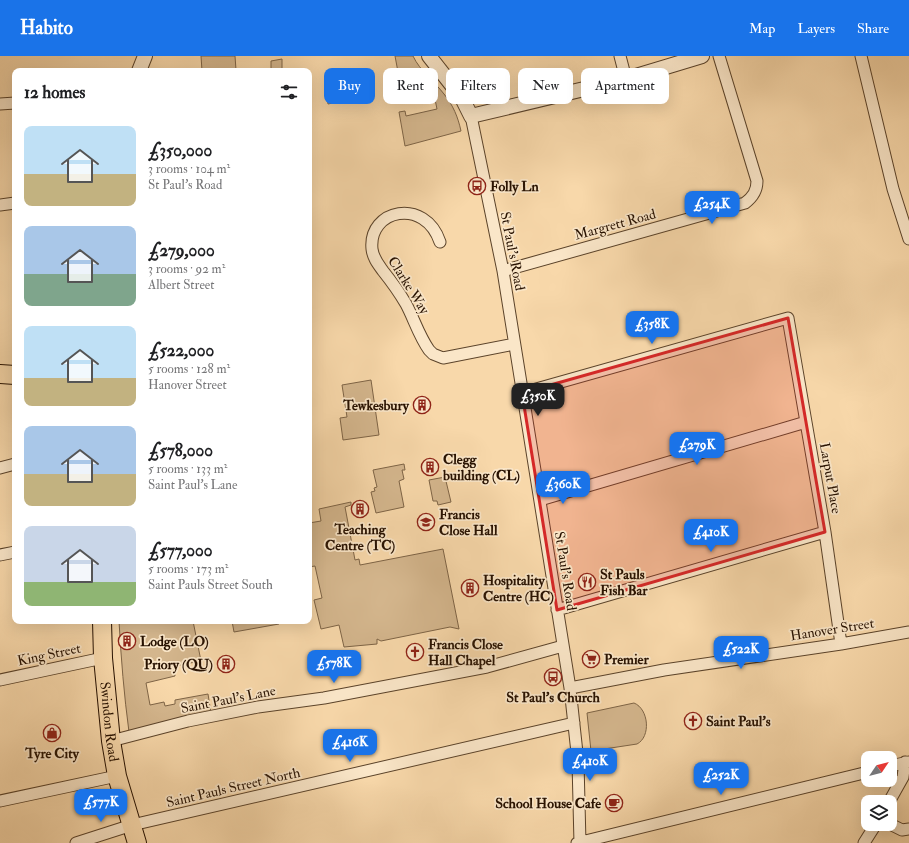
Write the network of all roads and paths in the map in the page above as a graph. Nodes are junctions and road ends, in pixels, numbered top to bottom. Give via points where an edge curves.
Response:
1 (145, 56) edge
2 (429, 56) edge
3 (620, 56) edge
4 (702, 56) edge
5 (719, 56) edge
6 (861, 56) edge
7 (140, 68) edge
8 (623, 68) edge
9 (662, 68) edge
10 (581, 90) edge
11 (12, 103) edge
12 (0, 104) edge
13 (471, 116) junction
14 (12, 203) edge
15 (0, 205) edge
16 (908, 239) edge
17 (440, 242) dead end
18 (503, 271) junction
19 (514, 344) junction
20 (0, 374) edge
21 (12, 375) edge
22 (522, 394) junction
23 (806, 422) junction
24 (12, 465) edge
25 (0, 468) edge
26 (540, 500) junction
27 (825, 532) junction
28 (12, 552) edge
29 (0, 554) edge
30 (557, 610) junction
31 (102, 624) edge
32 (909, 632) edge
33 (841, 644) junction
34 (563, 646) junction
35 (103, 658) junction
36 (0, 680) edge
37 (570, 688) junction
38 (574, 723) junction
39 (111, 741) junction
40 (907, 762) edge
41 (897, 764) edge
42 (861, 774) edge
43 (117, 776) junction
44 (893, 795) edge
45 (0, 801) edge
46 (132, 825) junction
47 (897, 828) edge
48 (909, 829) edge
49 (872, 831) edge
50 (76, 843) edge
51 (137, 843) edge
52 (579, 843) edge
53 (864, 843) edge

1 - 7 street
2 - 13 street via 462,98
3 - 8 street
4 - 9 street
5 - 18 street, Margrett Road via 757,181 751,199 745,203
6 - 16 street via 893,189
10 - 13 street
11 - 12 street
13 - 18 street, St Paul's Road
14 - 15 street
17 - 19 street, Clarke Way via 434,229 424,218 401,213 381,223 372,243 374,257 406,304 429,350 443,358
18 - 19 street, St Paul's Road
19 - 22 street, St Paul's Road
20 - 21 highway
22 - 23 street, Larput Place via 788,318
22 - 26 street, St Paul's Road
23 - 26 street
23 - 27 street, Larput Place
24 - 25 street
26 - 30 street, St Paul's Road
27 - 30 street
27 - 33 street, Larput Place
28 - 29 street
30 - 34 street, St Paul's Road
31 - 35 highway, Swindon Road
32 - 33 street, Hanover Street
33 - 37 street, Hanover Street via 664,670
34 - 37 street, St Paul's Road
34 - 39 street, Saint Paul's Lane via 487,667 324,698 243,710
35 - 36 street, King Street
35 - 39 highway, Swindon Road
37 - 38 street, St Paul's Road
38 - 46 street, Saint Pauls Street North
38 - 52 street, St Paul's Road via 578,762
39 - 43 highway, Swindon Road
40 - 41 street
40 - 44 street via 903,777
42 - 52 street
43 - 45 street
43 - 46 highway, Swindon Road
46 - 50 street, Saint Pauls Street North
46 - 51 highway, Swindon Road
47 - 48 street
49 - 53 street

